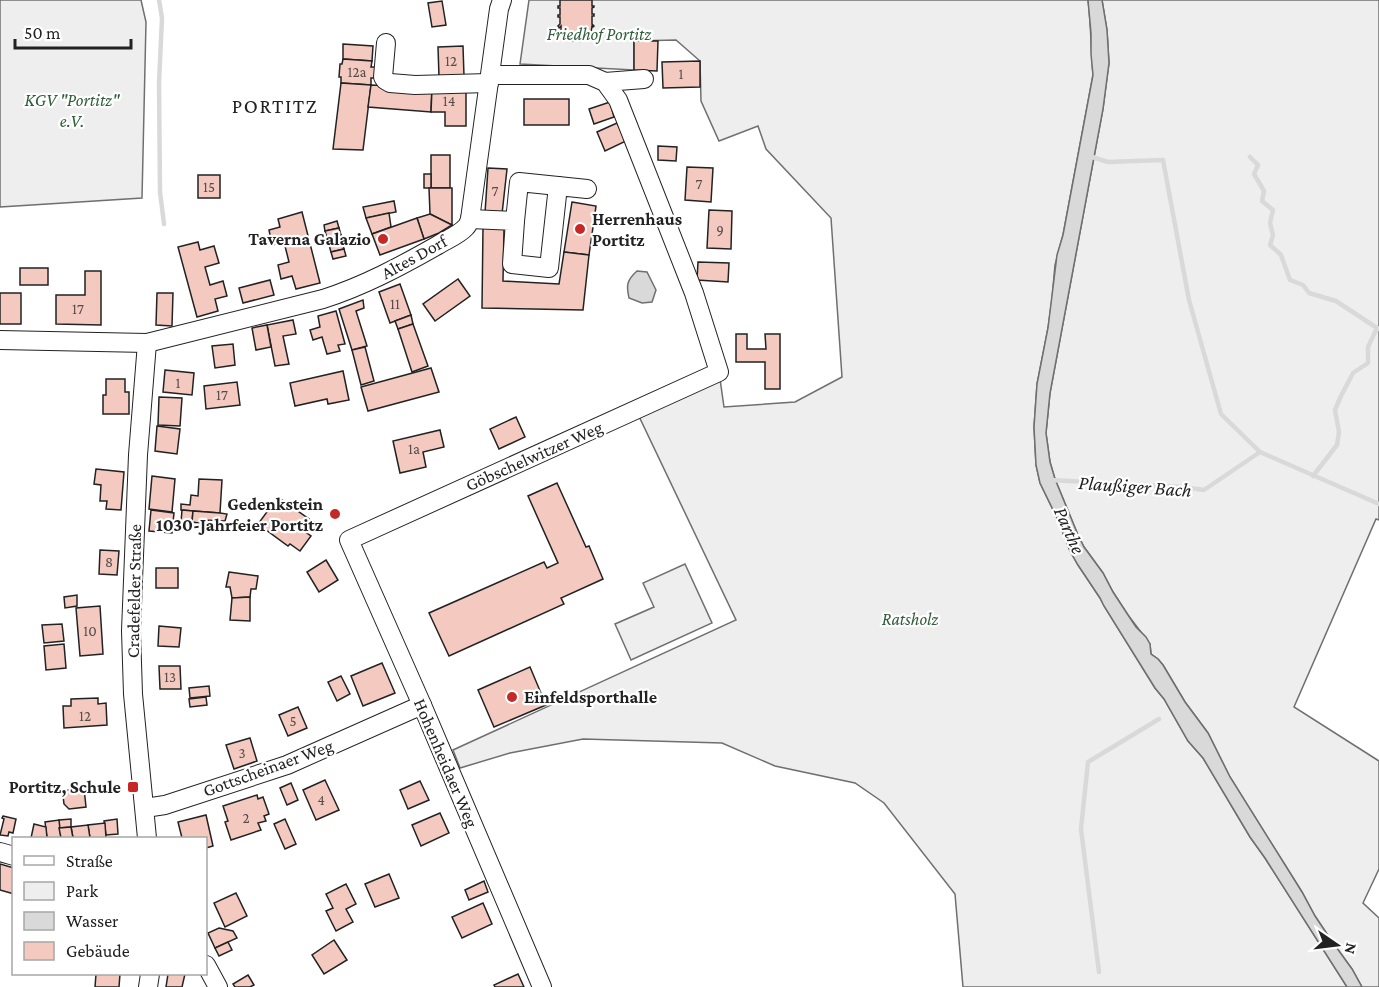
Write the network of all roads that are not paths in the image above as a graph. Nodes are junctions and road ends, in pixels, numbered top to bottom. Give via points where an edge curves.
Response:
1 (499, 3) edge
2 (386, 44) dead end
3 (490, 79) junction
4 (644, 79) dead end
5 (605, 82) junction
6 (558, 186) junction
7 (587, 189) dead end
8 (470, 219) junction
9 (515, 220) junction
10 (0, 340) edge
11 (147, 343) junction
12 (349, 540) joint
13 (422, 705) junction
14 (145, 808) junction
15 (147, 837) edge
16 (207, 967) edge
17 (218, 987) edge
18 (542, 987) edge

1 - 3 street
2 - 3 street via 383,77 390,83 416,85
3 - 5 street via 589,75
3 - 8 street
4 - 5 street
5 - 12 street, Göbschelwitzer Weg via 618,100 693,293 718,372
6 - 7 street
6 - 9 street via 519,182
6 - 9 street via 549,268 512,264
8 - 9 street
8 - 11 street, Altes Dorf via 459,232 348,291
10 - 11 street, Altes Dorf
11 - 14 street, Cradefelder Straße via 131,631
12 - 13 street, Hohenheidaer Weg
13 - 14 street, Gottscheinaer Weg via 287,765 165,806
13 - 18 street, Hohenheidaer Weg
14 - 15 street, Cradefelder Straße
16 - 17 street

